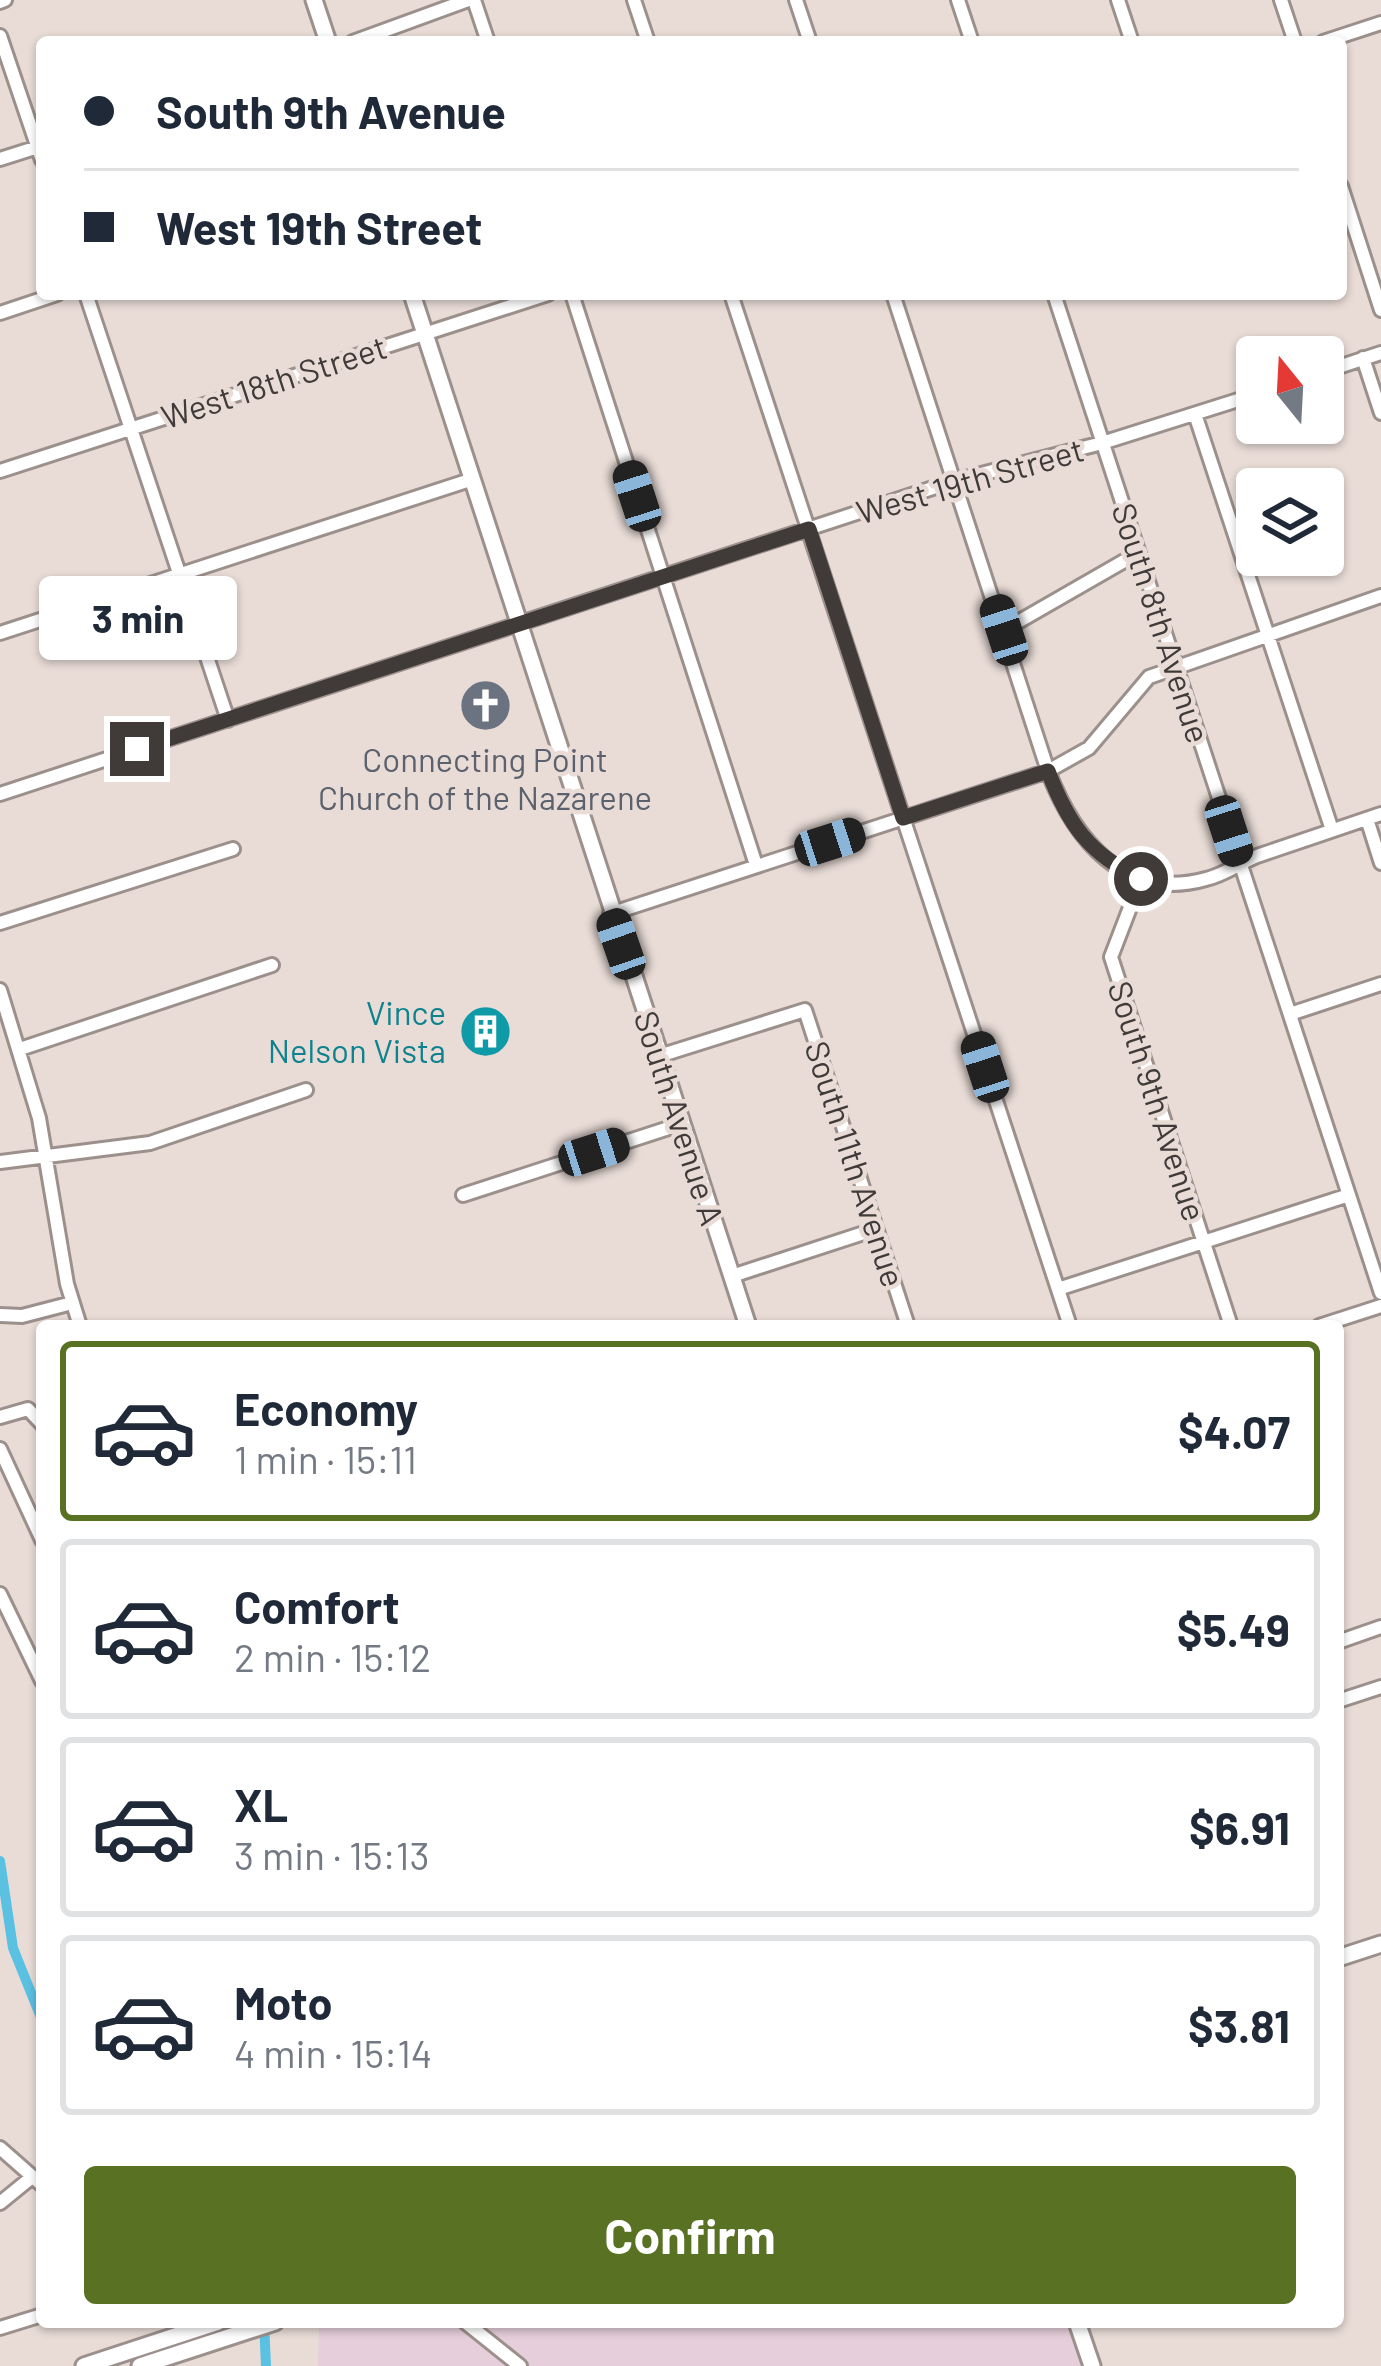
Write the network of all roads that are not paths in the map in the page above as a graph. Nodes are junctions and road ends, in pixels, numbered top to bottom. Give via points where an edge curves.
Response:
1 (314, 0) edge
2 (471, 0) edge
3 (634, 0) edge
4 (796, 0) edge
5 (958, 0) edge
6 (1118, 0) edge
7 (1281, 0) edge
8 (1381, 23) edge
9 (0, 36) edge
10 (326, 36) edge
11 (370, 36) edge
12 (486, 36) edge
13 (646, 36) edge
14 (808, 36) edge
15 (970, 36) edge
16 (1130, 36) edge
17 (1292, 36) edge
18 (1341, 36) edge
19 (36, 137) edge
20 (36, 152) edge
21 (0, 159) edge
22 (1347, 205) edge
23 (39, 300) edge
24 (88, 300) edge
25 (414, 300) edge
26 (529, 300) edge
27 (574, 300) edge
28 (733, 300) edge
29 (895, 300) edge
30 (1056, 300) edge
31 (1381, 310) edge
32 (0, 313) edge
33 (424, 334) junction
34 (1381, 353) edge
35 (1363, 358) junction
36 (1344, 365) edge
37 (1236, 401) edge
38 (1381, 413) edge
39 (1195, 414) junction
40 (132, 428) junction
41 (1102, 443) junction
42 (0, 472) edge
43 (473, 479) junction
44 (954, 481) junction
45 (809, 529) junction
46 (1138, 553) junction
47 (179, 574) junction
48 (663, 576) junction
49 (1381, 596) edge
50 (519, 624) junction
51 (1004, 630) junction
52 (0, 633) edge
53 (1267, 634) junction
54 (1174, 664) junction
55 (228, 720) junction
56 (1048, 771) junction
57 (0, 794) edge
58 (1374, 817) edge
59 (903, 818) junction
60 (1332, 830) junction
61 (233, 849) dead end
62 (1240, 863) junction
63 (1381, 863) edge
64 (756, 866) junction
65 (1141, 879) junction
66 (610, 914) junction
67 (0, 923) edge
68 (272, 965) dead end
69 (1381, 984) edge
70 (0, 990) edge
71 (1290, 1014) junction
72 (20, 1049) junction
73 (659, 1056) junction
74 (306, 1090) dead end
75 (681, 1124) junction
76 (45, 1156) junction
77 (0, 1162) edge
78 (463, 1195) dead end
79 (1349, 1195) junction
80 (876, 1229) junction
81 (1202, 1241) junction
82 (731, 1276) junction
83 (1058, 1289) junction
84 (1381, 1293) edge
85 (72, 1304) junction
86 (1381, 1306) edge
87 (0, 1315) edge
88 (78, 1320) edge
89 (746, 1320) edge
90 (906, 1320) edge
91 (1068, 1320) edge
92 (1229, 1320) edge
93 (1338, 1320) edge
94 (3, 1416) edge
95 (36, 1418) edge
96 (0, 1449) edge
97 (36, 1527) edge
98 (0, 1594) edge
99 (1381, 1628) edge
100 (1344, 1640) edge
101 (36, 1669) edge
102 (1381, 1688) edge
103 (1344, 1699) edge
104 (1381, 1944) edge
105 (1344, 1956) edge
106 (0, 2148) edge
107 (36, 2180) edge
108 (36, 2182) edge
109 (0, 2203) edge
110 (36, 2317) edge
111 (0, 2328) edge
112 (201, 2328) edge
113 (256, 2328) edge
114 (472, 2328) edge
115 (1079, 2328) edge
116 (195, 2330) junction
117 (84, 2366) edge
118 (129, 2366) edge
119 (140, 2366) edge
120 (520, 2366) edge
121 (1093, 2366) edge

1 - 10 main road
2 - 11 street
2 - 12 street
3 - 13 street
4 - 14 street
5 - 15 street
6 - 16 street
7 - 17 street
8 - 18 street
9 - 19 street
20 - 21 street
22 - 31 street
23 - 32 street
24 - 40 street
25 - 33 main road, South Avenue A
26 - 33 street, West 18th Street
27 - 48 street
28 - 45 street
29 - 44 street
30 - 41 street, South 8th Avenue
33 - 40 street, West 18th Street
33 - 43 main road, South Avenue A
34 - 35 street
35 - 36 street
35 - 38 street
37 - 39 street, West 19th Street
39 - 41 street, West 19th Street
39 - 53 street
40 - 42 street, West 18th Street
40 - 47 street
41 - 44 street, West 19th Street
41 - 46 street, South 8th Avenue
43 - 47 street
43 - 50 main road, South Avenue A
44 - 45 street, West 19th Street
44 - 51 street
45 - 48 street, West 19th Street
45 - 59 street
46 - 51 street
46 - 54 street, South 8th Avenue
47 - 52 street
47 - 55 street
48 - 50 street, West 19th Street
48 - 64 street
49 - 53 street
50 - 55 street, West 19th Street
50 - 66 main road, South Avenue A
51 - 56 street
53 - 54 street
53 - 60 street
54 - 56 street via 1138,688 1089,748
54 - 62 street, South 8th Avenue
55 - 57 street, West 19th Street
56 - 59 street
56 - 65 street via 1087,845
58 - 60 street
58 - 63 street
59 - 64 street
59 - 83 street
60 - 62 street
61 - 67 street
62 - 65 street via 1209,879
62 - 71 street, South 8th Avenue
64 - 66 street
65 - 81 street, South 9th Avenue via 1111,957
66 - 73 main road, South Avenue A
68 - 72 street
69 - 71 street
70 - 72 street
71 - 79 street, South 8th Avenue
72 - 76 street
73 - 75 main road, South Avenue A
73 - 80 street, South 11th Avenue via 805,1010
74 - 76 street via 150,1143
75 - 78 street
75 - 82 main road, South Avenue A
76 - 77 street
76 - 85 street
79 - 81 street
79 - 84 street, South 8th Avenue
80 - 82 street
80 - 90 street, South 11th Avenue
81 - 83 street
81 - 92 street, South 9th Avenue
82 - 89 main road, South Avenue A
83 - 91 street
85 - 87 street
85 - 88 street
86 - 93 street
94 - 95 street via 28,1409
96 - 97 street
98 - 101 street
99 - 100 street
102 - 103 street
104 - 105 main road
106 - 107 street
108 - 109 street
110 - 111 street
112 - 116 main road
113 - 119 main road
114 - 120 street
115 - 121 main road
116 - 117 main road
116 - 118 main road

